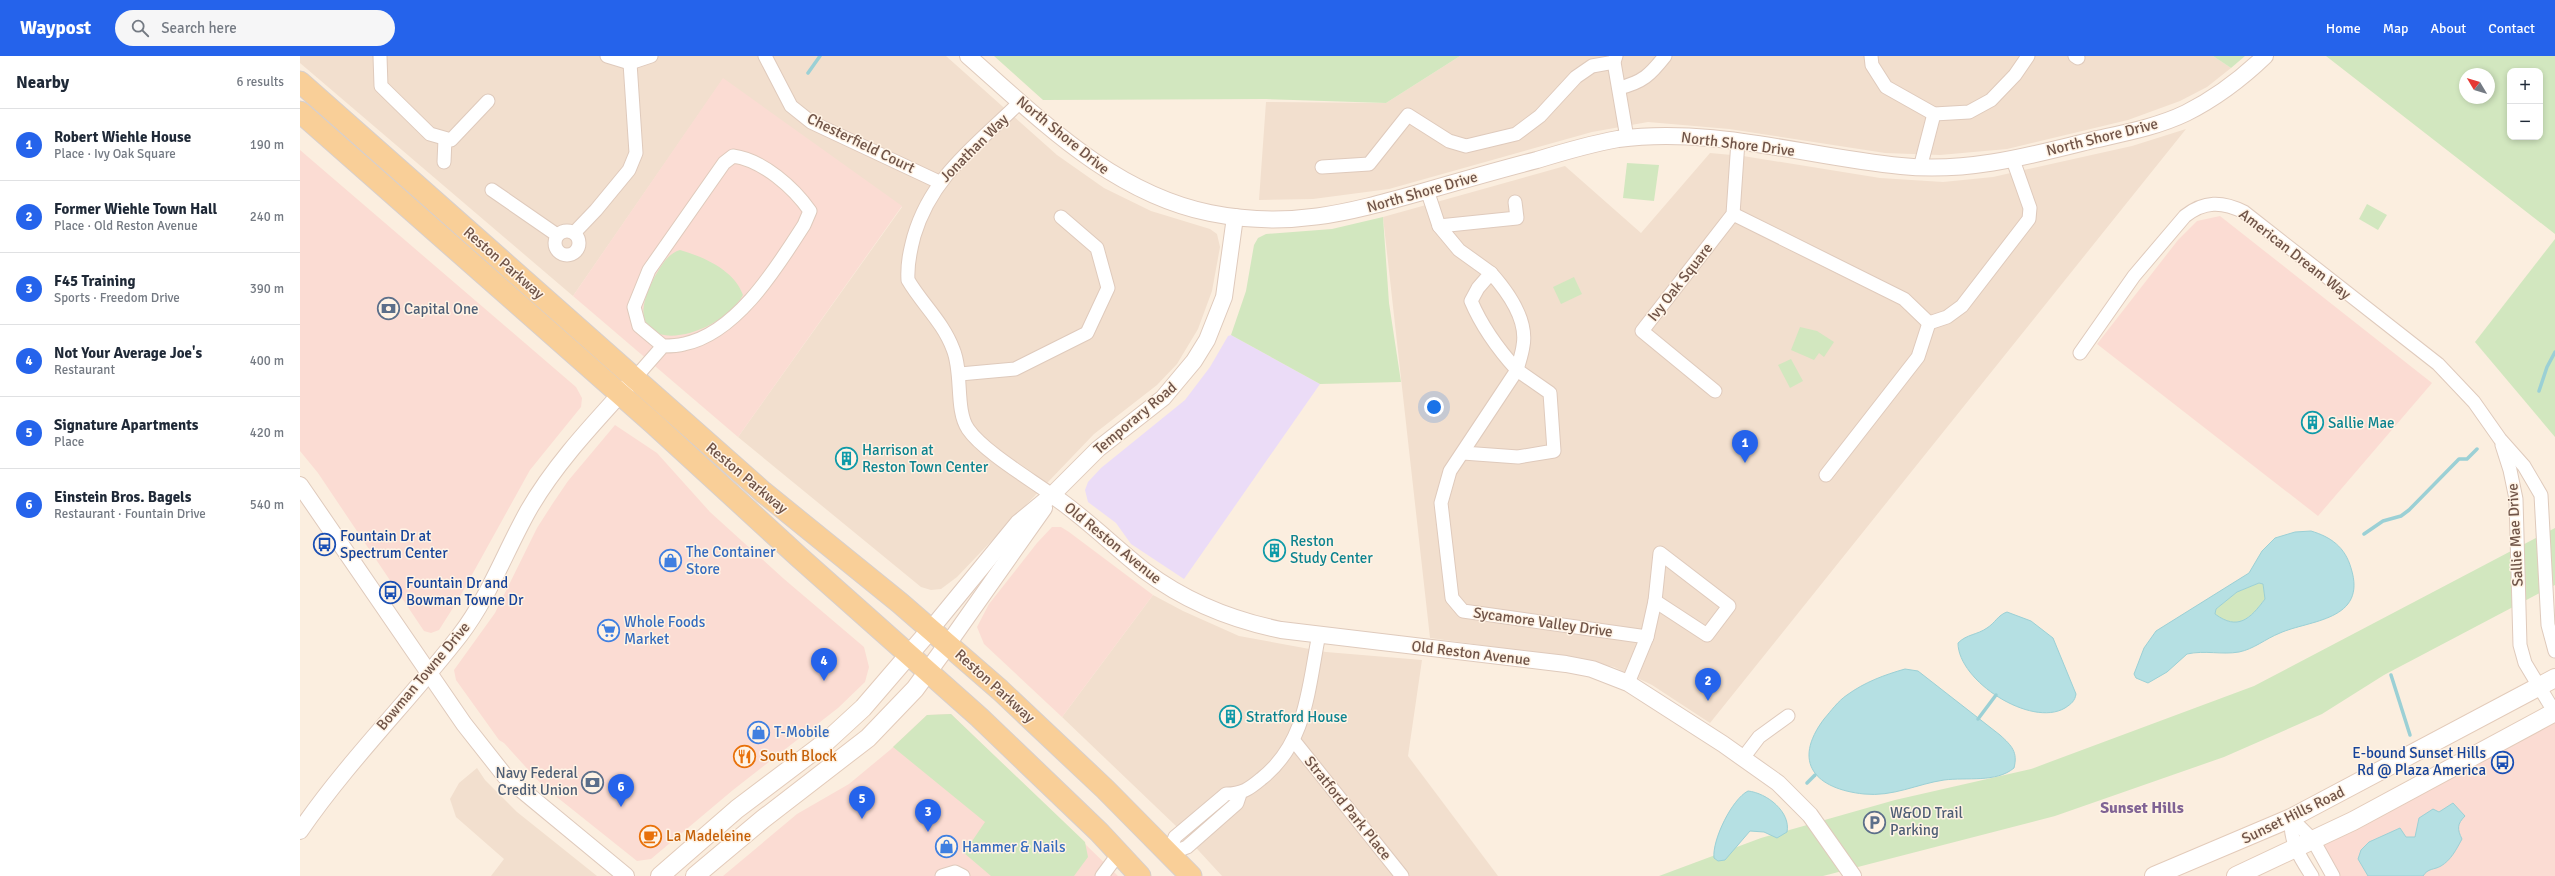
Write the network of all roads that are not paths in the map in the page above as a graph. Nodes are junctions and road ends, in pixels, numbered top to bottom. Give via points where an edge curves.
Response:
1 (380, 56) edge
2 (607, 56) edge
3 (652, 56) edge
4 (765, 56) edge
5 (968, 56) edge
6 (1665, 56) edge
7 (1871, 56) edge
8 (2028, 56) edge
9 (2265, 56) edge
10 (1615, 59) edge
11 (630, 63) junction
12 (300, 82) edge
13 (1619, 88) junction
14 (488, 102) dead end
15 (1020, 102) junction
16 (300, 112) edge
17 (1934, 114) junction
18 (1627, 138) junction
19 (445, 139) junction
20 (1738, 141) junction
21 (2013, 160) junction
22 (444, 162) dead end
23 (1322, 167) dead end
24 (1920, 168) junction
25 (939, 182) junction
26 (492, 190) dead end
27 (1427, 190) junction
28 (1515, 202) dead end
29 (1733, 214) junction
30 (1061, 217) dead end
31 (1235, 217) junction
32 (1439, 226) junction
33 (574, 233) junction
34 (557, 235) junction
35 (1491, 273) junction
36 (1929, 323) junction
37 (663, 346) junction
38 (2080, 353) dead end
39 (1517, 370) junction
40 (960, 374) junction
41 (634, 379) junction
42 (1715, 391) dead end
43 (620, 394) junction
44 (2500, 440) junction
45 (1463, 453) junction
46 (1826, 475) dead end
47 (300, 485) edge
48 (1052, 495) junction
49 (1655, 600) junction
50 (931, 629) junction
51 (1319, 634) junction
52 (1647, 637) junction
53 (948, 644) junction
54 (2555, 651) edge
55 (910, 656) junction
56 (429, 672) junction
57 (928, 672) junction
58 (2555, 678) edge
59 (1628, 683) junction
60 (2538, 686) junction
61 (2555, 712) edge
62 (1788, 716) dead end
63 (1294, 741) junction
64 (1743, 758) junction
65 (2291, 818) junction
66 (300, 831) edge
67 (2313, 840) junction
68 (2295, 849) junction
69 (1119, 853) junction
70 (1169, 854) junction
71 (626, 876) edge
72 (660, 876) edge
73 (695, 876) edge
74 (942, 876) edge
75 (963, 876) edge
76 (1102, 876) edge
77 (1140, 876) edge
78 (1191, 876) edge
79 (1402, 876) edge
80 (1853, 876) edge
81 (2154, 876) edge
82 (2236, 876) edge
83 (2312, 876) edge
84 (2333, 876) edge

1 - 19 street via 381,86 430,134
2 - 11 street
3 - 11 street
4 - 25 street, Chesterfield Court via 791,106 811,122
5 - 15 street, North Shore Drive
6 - 13 street via 1649,76
7 - 17 street via 1872,65 1886,87
8 - 17 street via 2015,75 1991,100 1969,112
9 - 21 street, North Shore Drive via 2228,89 2183,115 2148,127
10 - 13 street
10 - 23 street via 1592,66 1576,77 1540,116 1516,134 1466,146 1449,142 1408,115 1369,164
11 - 33 street via 636,152 628,170
12 - 41 main road, Reston Parkway
13 - 18 street
14 - 19 street via 451,140
15 - 25 street, Jonathan Way via 950,168
15 - 31 street, North Shore Drive via 1084,155 1121,180 1177,204
16 - 43 main road, Reston Parkway
17 - 24 street
18 - 20 street, North Shore Drive via 1679,136
18 - 27 street, North Shore Drive via 1588,145
19 - 22 street
20 - 24 street, North Shore Drive
20 - 29 street
21 - 24 street, North Shore Drive via 1951,168
21 - 36 street via 2030,208 2029,219 1962,306 1947,317
25 - 40 street, Jonathan Way via 916,228 908,256 908,280 944,328 954,350
26 - 34 street
27 - 31 street, North Shore Drive via 1318,218 1288,220
27 - 32 street, Sycamore Valley Drive
28 - 32 street via 1517,218
29 - 36 street via 1904,299
29 - 42 street, Ivy Oak Square via 1642,331
30 - 40 street via 1097,248 1108,288 1087,333 1015,369
31 - 48 street, Temporary Road via 1224,296 1207,340 1194,361 1163,398 1098,449
32 - 35 street, Sycamore Valley Drive via 1459,250
33 - 34 street via 568,230
33 - 34 street via 578,238 577,250 565,255 555,247
35 - 39 street, Sycamore Valley Drive via 1509,293 1520,318 1524,344
35 - 39 street via 1471,301 1482,325
36 - 46 street via 1918,357
37 - 37 street via 685,344 716,330 742,310 804,225 810,211 799,194 748,158 733,156 724,163 649,270 634,307 639,326
37 - 41 street
38 - 44 street, American Dream Way via 2134,276 2184,216 2205,205 2227,205 2244,212 2438,364 2474,402
39 - 45 street, Sycamore Valley Drive
39 - 45 street via 1550,394 1554,451 1518,457
40 - 48 street, Jonathan Way via 963,420 968,430
41 - 43 street, Bowman Towne Drive
41 - 50 main road, Reston Parkway via 763,492
43 - 55 main road, Reston Parkway
43 - 56 street, Bowman Towne Drive via 544,486 528,511 476,612
44 - 54 street, Sallie Mae Drive via 2541,494 2548,625
44 - 60 street, Sallie Mae Drive via 2514,484 2520,645 2525,663
45 - 52 street, Sycamore Valley Drive via 1450,471 1441,503 1452,598 1463,610
47 - 56 street
48 - 50 street, Temporary Road via 1018,523
48 - 51 street, Old Reston Avenue via 1070,507 1144,570 1185,597 1238,619 1282,630
48 - 53 street, Temporary Road
49 - 49 street via 1707,635 1729,606 1660,553
49 - 52 street
50 - 53 main road, Reston Parkway
50 - 55 main road
51 - 59 street, Old Reston Avenue via 1566,664 1592,669
51 - 63 street via 1305,709
52 - 59 street
53 - 57 main road
53 - 70 main road, Reston Parkway via 1105,789
55 - 57 main road, Reston Parkway
55 - 72 main road via 863,708 827,741 737,809
56 - 66 street, Bowman Towne Drive via 349,765
56 - 71 street via 482,749 504,776
57 - 69 main road, Reston Parkway via 979,717
57 - 73 main road via 868,738 763,819
58 - 60 main road, Sunset Hills Road
59 - 64 street, Old Reston Avenue
60 - 61 street, Sallie Mae Drive
60 - 65 main road, Sunset Hills Road
61 - 67 main road, Sunset Hills Road
62 - 64 street via 1759,737
63 - 70 street via 1272,770 1240,794 1238,803 1187,846
63 - 79 street, Stratford Park Place
64 - 80 street, Old Reston Avenue via 1778,783 1810,815
65 - 67 street
65 - 68 street via 2290,834
65 - 81 main road, Sunset Hills Road
67 - 68 main road, Sunset Hills Road
67 - 84 street
68 - 82 main road, Sunset Hills Road
68 - 83 street
69 - 76 street
69 - 77 main road, Reston Parkway
70 - 78 main road, Reston Parkway
74 - 75 street via 955,872

